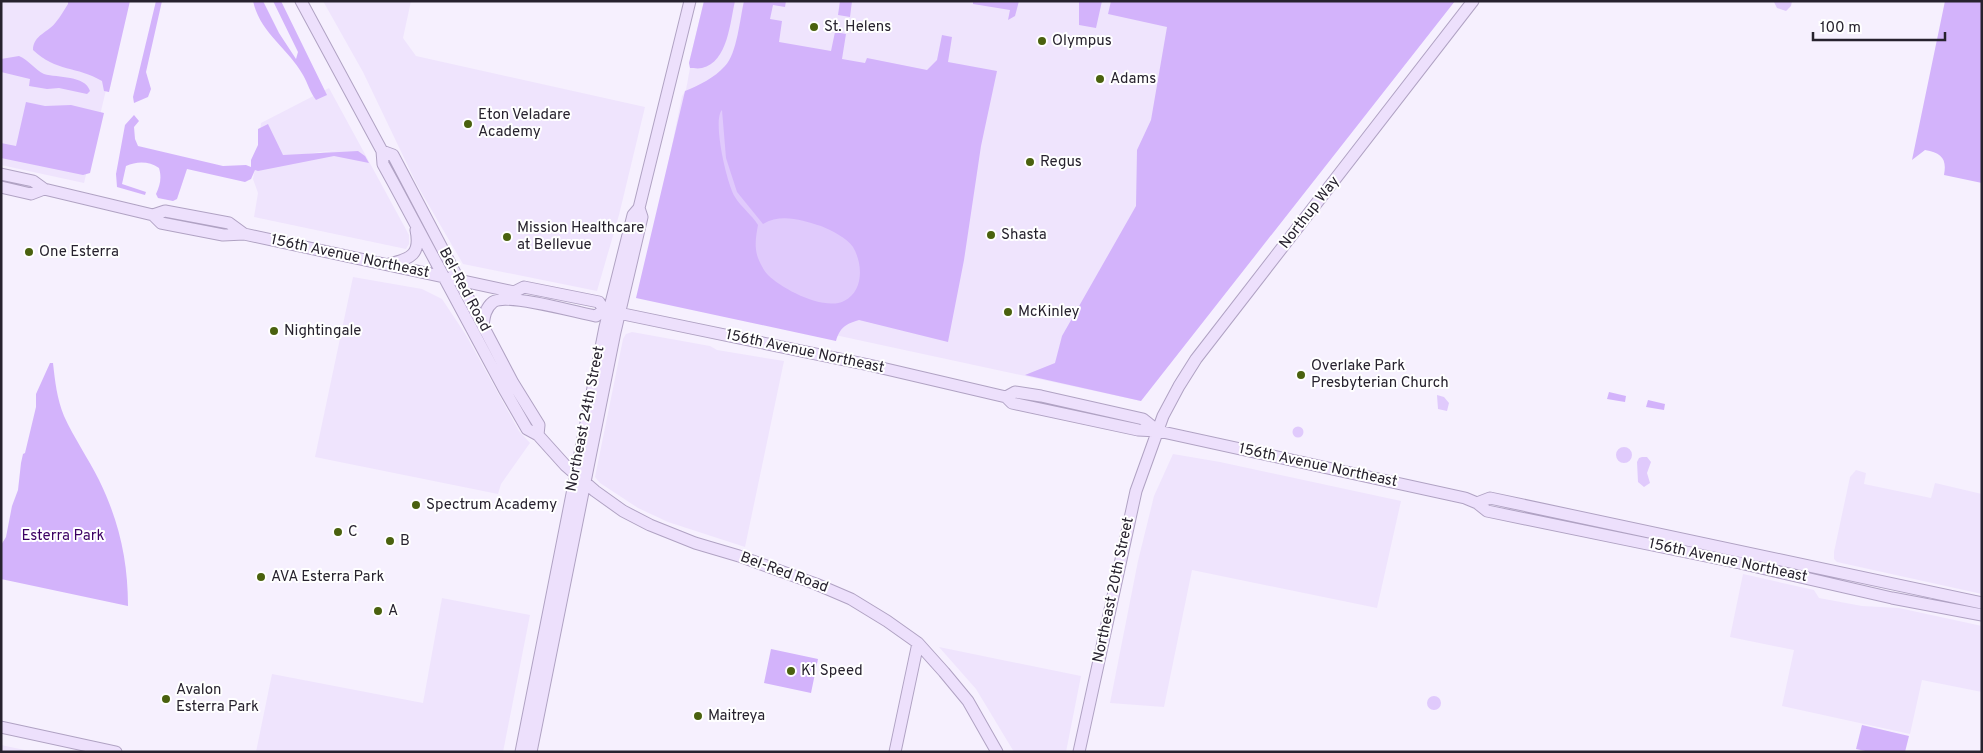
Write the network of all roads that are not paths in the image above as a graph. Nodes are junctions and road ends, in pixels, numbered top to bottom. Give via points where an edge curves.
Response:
1 (301, 1) edge
2 (690, 1) edge
3 (1473, 1) edge
4 (382, 151) junction
5 (1, 174) edge
6 (1, 187) edge
7 (44, 189) junction
8 (415, 223) junction
9 (387, 265) junction
10 (443, 277) junction
11 (458, 280) junction
12 (518, 296) junction
13 (610, 312) junction
14 (483, 326) junction
15 (1158, 431) junction
16 (538, 435) junction
17 (575, 474) junction
18 (585, 483) junction
19 (1477, 503) junction
20 (1740, 563) junction
21 (1814, 567) junction
22 (1982, 603) edge
23 (1982, 615) edge
24 (918, 643) junction
25 (541, 650) junction
26 (544, 684) junction
27 (1, 727) edge
28 (527, 751) edge
29 (1080, 751) edge
30 (116, 752) edge
31 (895, 752) edge
32 (997, 752) edge

1 - 4 main road, Bel-Red Road
2 - 13 main road, Northeast 24th Street via 640,208 633,215
3 - 15 main road, Northup Way via 1196,359 1163,416
4 - 8 main road, Bel-Red Road via 383,164
4 - 11 main road, Bel-Red Road via 392,155
5 - 7 main road, 156th Avenue Northeast via 33,181
6 - 7 main road, 156th Avenue Northeast via 31,194
7 - 9 main road, 156th Avenue Northeast via 153,215 161,223 223,235 244,234
8 - 9 main road via 418,240 415,252 405,260
8 - 10 main road, Bel-Red Road
9 - 10 main road, 156th Avenue Northeast
10 - 11 main road, 156th Avenue Northeast
10 - 16 main road, Bel-Red Road via 527,428
11 - 12 main road, 156th Avenue Northeast
11 - 14 main road, Bel-Red Road
12 - 13 main road, 156th Avenue Northeast via 594,315
12 - 14 main road via 493,302 486,311
13 - 15 main road, 156th Avenue Northeast via 1006,397 1015,392 1040,396 1143,419
13 - 17 main road, Northeast 24th Street
13 - 18 main road, Northeast 24th Street
14 - 16 main road, Bel-Red Road via 538,425
15 - 19 main road, 156th Avenue Northeast
15 - 29 main road, Northeast 20th Street via 1131,508
16 - 17 main road, Bel-Red Road
17 - 18 main road, Bel-Red Road
17 - 25 main road, Northeast 24th Street
18 - 24 main road, Bel-Red Road via 650,526 776,569 851,599
18 - 26 main road, Northeast 24th Street
19 - 20 main road, 156th Avenue Northeast via 1487,511
19 - 21 main road, 156th Avenue Northeast via 1490,498
20 - 21 main road via 1747,560 1796,570
20 - 23 main road, 156th Avenue Northeast
21 - 22 main road, 156th Avenue Northeast
24 - 31 main road
24 - 32 main road, Bel-Red Road via 968,701
25 - 26 main road
25 - 28 main road, Northeast 24th Street via 529,711
26 - 28 main road, Northeast 24th Street
27 - 30 main road

